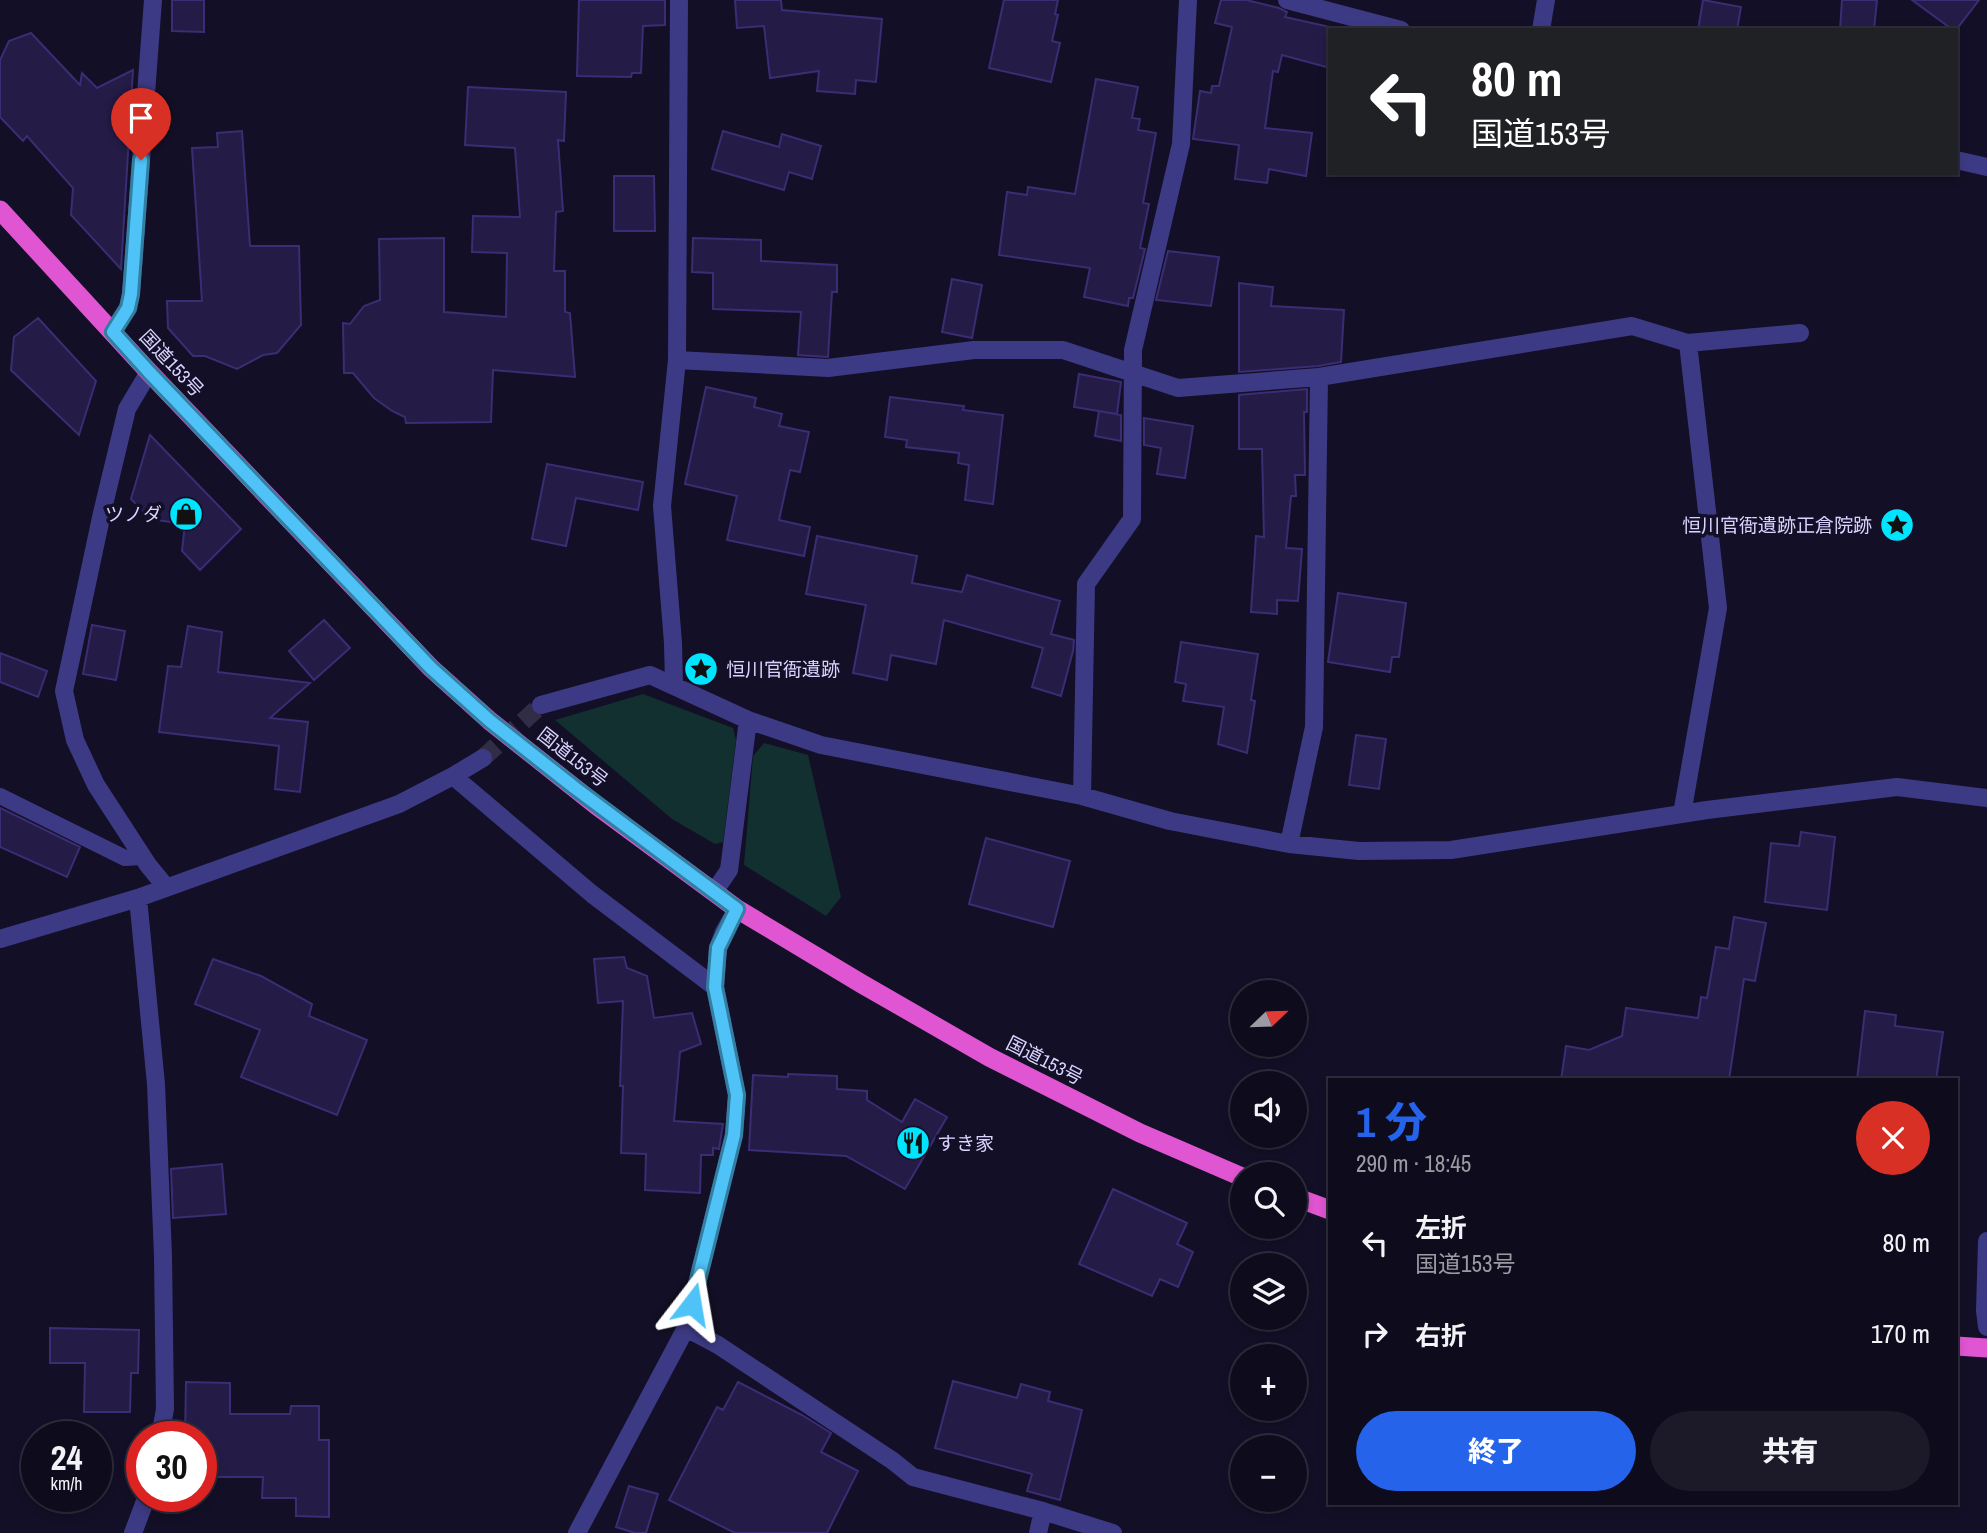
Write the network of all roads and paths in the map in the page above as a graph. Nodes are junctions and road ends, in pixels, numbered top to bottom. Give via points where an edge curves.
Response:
1 (153, 0) edge
2 (679, 0) edge
3 (1188, 0) edge
4 (1287, 0) edge
5 (1546, 0) edge
6 (1393, 28) edge
7 (1542, 28) edge
8 (1958, 160) edge
9 (1987, 167) edge
10 (0, 210) edge
11 (113, 332) junction
12 (1800, 333) dead end
13 (1688, 343) junction
14 (677, 360) junction
15 (149, 372) junction
16 (1133, 373) junction
17 (1319, 377) junction
18 (674, 685) junction
19 (541, 705) tunnel mouth
20 (748, 720) junction
21 (483, 758) tunnel mouth
22 (453, 776) junction
23 (0, 796) edge
24 (1082, 796) junction
25 (1987, 798) edge
26 (1682, 814) junction
27 (1289, 844) junction
28 (142, 857) junction
29 (166, 887) junction
30 (714, 892) junction
31 (138, 898) junction
32 (737, 909) junction
33 (0, 939) edge
34 (715, 987) junction
35 (1230, 1172) edge
36 (1307, 1201) edge
37 (1328, 1209) edge
38 (1987, 1241) edge
39 (1986, 1289) edge
40 (1987, 1327) edge
41 (686, 1328) junction
42 (1958, 1346) edge
43 (1987, 1348) edge
44 (163, 1421) edge
45 (1043, 1511) junction
46 (141, 1512) edge
47 (133, 1533) edge
48 (577, 1533) edge
49 (1038, 1533) edge
50 (1113, 1533) edge

1 - 11 street via 131,294
2 - 14 street
3 - 16 street via 1181,144 1133,350
4 - 6 street
5 - 7 street
8 - 9 street
10 - 11 highway, 国道153号
11 - 15 highway, 国道153号
12 - 13 street
13 - 17 street via 1632,326
13 - 26 street via 1718,608
14 - 16 street via 828,368 974,350 1063,350
14 - 18 street via 662,506
15 - 28 street via 127,409 64,691 75,740 96,785
15 - 30 highway, 国道153号 via 431,668 501,730
16 - 17 street via 1178,388
16 - 24 street via 1132,519 1086,584
17 - 27 street via 1314,727
18 - 19 street via 650,676
18 - 20 street
20 - 24 street via 821,745
20 - 30 street via 729,870
21 - 22 street
22 - 29 street via 399,804
22 - 34 street via 592,894
23 - 28 lane via 125,858
24 - 27 street via 1170,821
25 - 26 street via 1897,787
26 - 27 street via 1451,850 1359,851
28 - 29 street
29 - 31 street
30 - 32 highway, 国道153号
31 - 33 street
31 - 44 street via 156,1084
32 - 34 street via 718,948
32 - 35 highway, 国道153号 via 989,1057 1140,1133
34 - 41 street via 737,1095 734,1135
36 - 37 highway
38 - 39 street
39 - 40 street
41 - 45 street via 913,1477
41 - 48 street
42 - 43 highway
45 - 49 street
45 - 50 street
46 - 47 street

